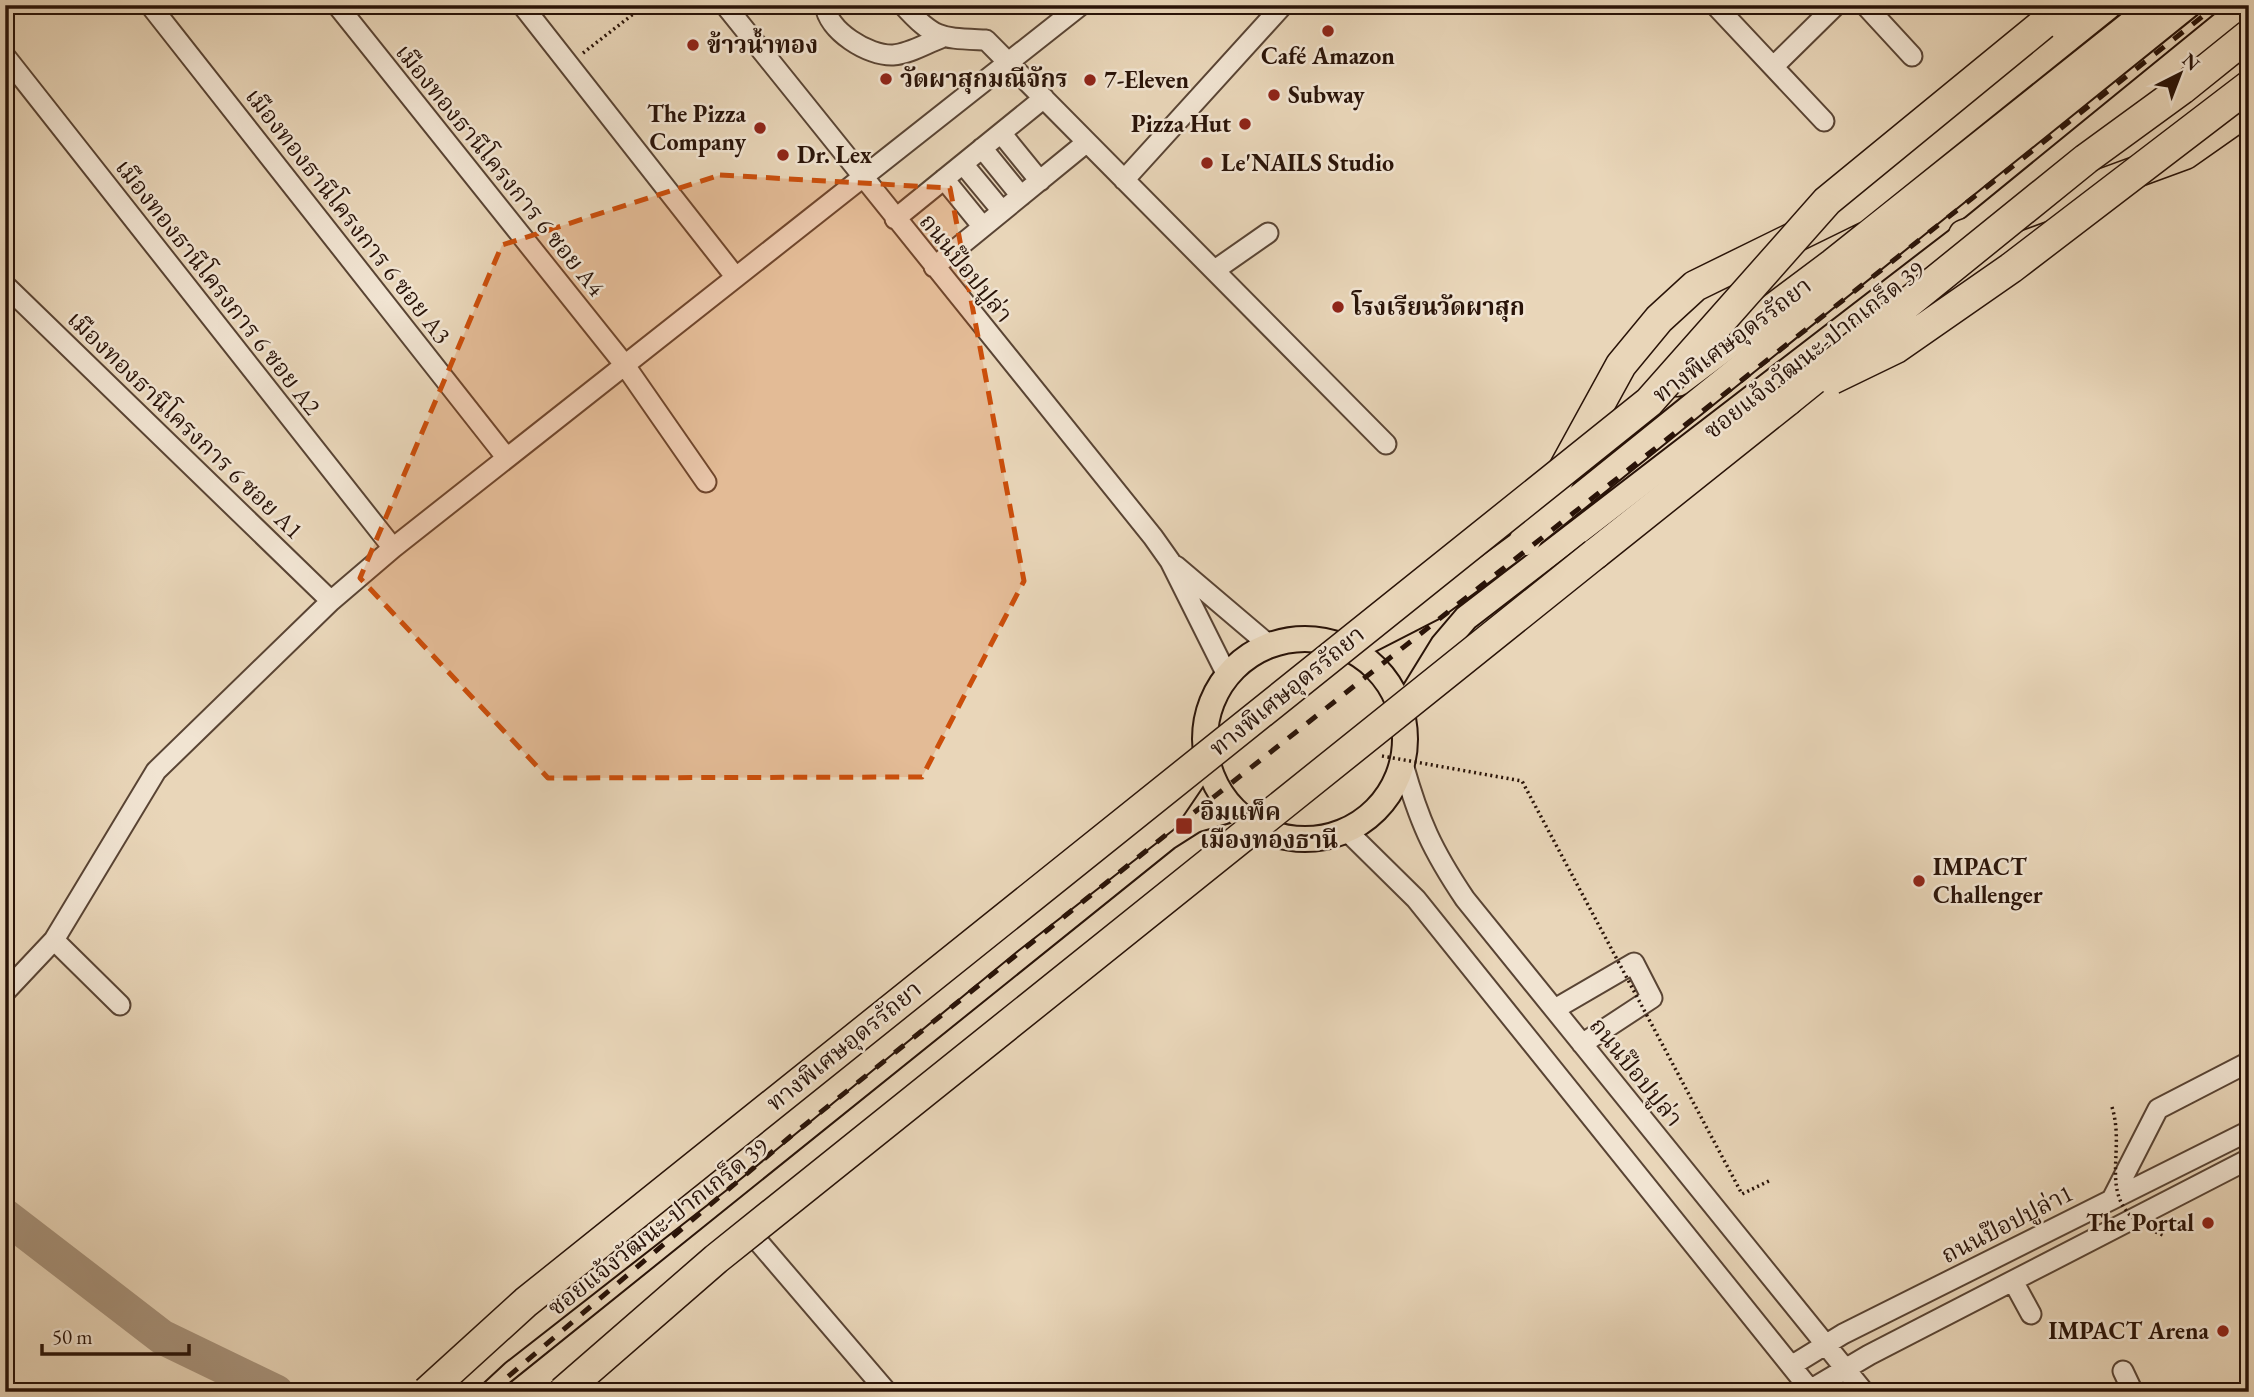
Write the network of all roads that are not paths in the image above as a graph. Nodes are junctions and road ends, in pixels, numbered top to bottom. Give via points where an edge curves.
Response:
1 (150, 5) edge
2 (337, 5) edge
3 (522, 5) edge
4 (725, 5) edge
5 (825, 5) edge
6 (903, 5) edge
7 (1081, 5) edge
8 (1283, 5) edge
9 (1716, 5) edge
10 (1836, 5) edge
11 (1865, 5) edge
12 (2066, 5) edge
13 (2106, 5) edge
14 (2158, 5) edge
15 (2189, 5) edge
16 (2246, 5) edge
17 (2249, 34) edge
18 (941, 37) junction
19 (1912, 55) dead end
20 (5, 56) edge
21 (1007, 62) junction
22 (1774, 66) junction
23 (2249, 86) edge
24 (1044, 98) junction
25 (2245, 111) edge
26 (1824, 121) dead end
27 (1001, 133) junction
28 (1087, 142) junction
29 (982, 148) junction
30 (963, 164) junction
31 (863, 178) junction
32 (944, 179) junction
33 (1124, 180) junction
34 (1040, 181) junction
35 (1021, 196) junction
36 (1002, 211) junction
37 (895, 219) junction
38 (983, 227) junction
39 (1268, 233) dead end
40 (1964, 235) junction
41 (934, 267) junction
42 (1215, 270) junction
43 (734, 275) junction
44 (5, 285) edge
45 (624, 365) junction
46 (1788, 400) junction
47 (1649, 402) junction
48 (1386, 444) dead end
49 (506, 457) junction
50 (706, 482) dead end
51 (1525, 540) junction
52 (393, 548) junction
53 (1170, 561) junction
54 (331, 601) junction
55 (1269, 645) junction
56 (1350, 650) junction
57 (1227, 675) junction
58 (1402, 712) junction
59 (1206, 759) junction
60 (1391, 760) junction
61 (1261, 829) junction
62 (1347, 831) junction
63 (54, 940) junction
64 (5, 992) edge
65 (120, 1005) dead end
66 (1555, 1009) junction
67 (1582, 1044) junction
68 (2249, 1062) edge
69 (2249, 1130) edge
70 (2249, 1159) edge
71 (2112, 1199) junction
72 (750, 1232) junction
73 (2013, 1281) junction
74 (2031, 1314) dead end
75 (1825, 1343) junction
76 (1791, 1366) junction
77 (1846, 1368) junction
78 (2123, 1371) dead end
79 (1811, 1391) edge
80 (427, 1392) edge
81 (455, 1392) edge
82 (519, 1392) edge
83 (563, 1392) edge
84 (887, 1392) edge
85 (1864, 1392) edge
86 (2133, 1392) edge

1 - 49 street, เมืองทองธานีโครงการ 6 ซอย A3
2 - 45 street, เมืองทองธานีโครงการ 6 ซอย A4
3 - 43 street
4 - 31 street, ถนนป๊อปปูล่า
5 - 18 street via 830,21 853,42 876,52 894,55
6 - 18 street via 921,26
7 - 21 street
8 - 33 street
9 - 22 street
10 - 22 street
11 - 19 street
12 - 47 highway, bridge via 1827,201
13 - 51 highway via 1852,209 1695,286 1659,319 1621,365
14 - 47 highway, ทางพิเศษอุดรรัถยา, bridge via 1833,264
15 - 51 main road, ซอยแจ้งวัฒนะ-ปากเกร็ด 39
16 - 40 main road, ซอยแจ้งวัฒนะ-ปากเกร็ด 39
17 - 46 highway, bridge
18 - 21 street via 986,40
20 - 52 street, เมืองทองธานีโครงการ 6 ซอย A2
21 - 24 street
21 - 31 street
22 - 26 street
23 - 46 highway, bridge via 2011,268 1896,348
24 - 27 street
24 - 28 street
25 - 40 highway via 2185,154
27 - 29 street
27 - 34 street
28 - 33 street
28 - 34 street
29 - 30 street
29 - 35 street
30 - 32 street
30 - 36 street
31 - 37 street, ถนนป๊อปปูล่า
31 - 43 street
32 - 37 street
32 - 38 street
33 - 42 street
34 - 35 street
35 - 36 street
36 - 38 street
37 - 41 street, ถนนป๊อปปูล่า
38 - 41 street
39 - 42 street
40 - 58 main road, ซอยแจ้งวัฒนะ-ปากเกร็ด 39 via 1466,618 1443,645
41 - 53 street, ถนนป๊อปปูล่า
42 - 48 street
43 - 45 street
44 - 54 street, เมืองทองธานีโครงการ 6 ซอย A1
45 - 49 street
45 - 50 street, เมืองทองธานีโครงการ 6 ซอย A4
46 - 72 highway, bridge
47 - 80 highway, ทางพิเศษอุดรรัถยา, bridge via 526,1302
49 - 52 street
51 - 56 main road, ซอยแจ้งวัฒนะ-ปากเกร็ด 39 via 1434,607
52 - 54 street
53 - 55 street
53 - 57 street
54 - 63 street via 156,771
55 - 56 main road, ซอยแจ้งวัฒนะ-ปากเกร็ด 39 via 1310,639
55 - 57 main road, ซอยแจ้งวัฒนะ-ปากเกร็ด 39 via 1246,657
56 - 58 main road, ซอยแจ้งวัฒนะ-ปากเกร็ด 39 via 1382,676
57 - 59 main road, ซอยแจ้งวัฒนะ-ปากเกร็ด 39 via 1207,720
58 - 60 main road, ซอยแจ้งวัฒนะ-ปากเกร็ด 39 via 1406,738
59 - 61 main road, ซอยแจ้งวัฒนะ-ปากเกร็ด 39 via 1223,796 1236,812
59 - 81 main road, ซอยแจ้งวัฒนะ-ปากเกร็ด 39 via 1165,820 497,1353
60 - 62 main road, ซอยแจ้งวัฒนะ-ปากเกร็ด 39 via 1391,791 1372,814
60 - 66 street, ถนนป๊อปปูล่า via 1439,860
61 - 62 main road, ซอยแจ้งวัฒนะ-ปากเกร็ด 39 via 1304,840
61 - 82 main road, ซอยแจ้งวัฒนะ-ปากเกร็ด 39 via 1226,836 1183,858
62 - 76 street via 1416,899
63 - 64 street
63 - 65 street
66 - 67 street, ถนนป๊อปปูล่า
66 - 67 street via 1633,964 1652,998
67 - 75 street, ถนนป๊อปปูล่า
68 - 71 street via 2158,1109
69 - 71 street, ถนนป๊อปปูล่า1
70 - 73 street
71 - 75 street, ถนนป๊อปปูล่า1
72 - 83 highway, bridge
72 - 84 street
73 - 74 street
73 - 77 street
75 - 76 street, ถนนป๊อปปูล่า1
75 - 77 street, ถนนป๊อปปูล่า
76 - 79 street
77 - 79 street
77 - 85 street, ถนนป๊อปปูล่า
78 - 86 street

